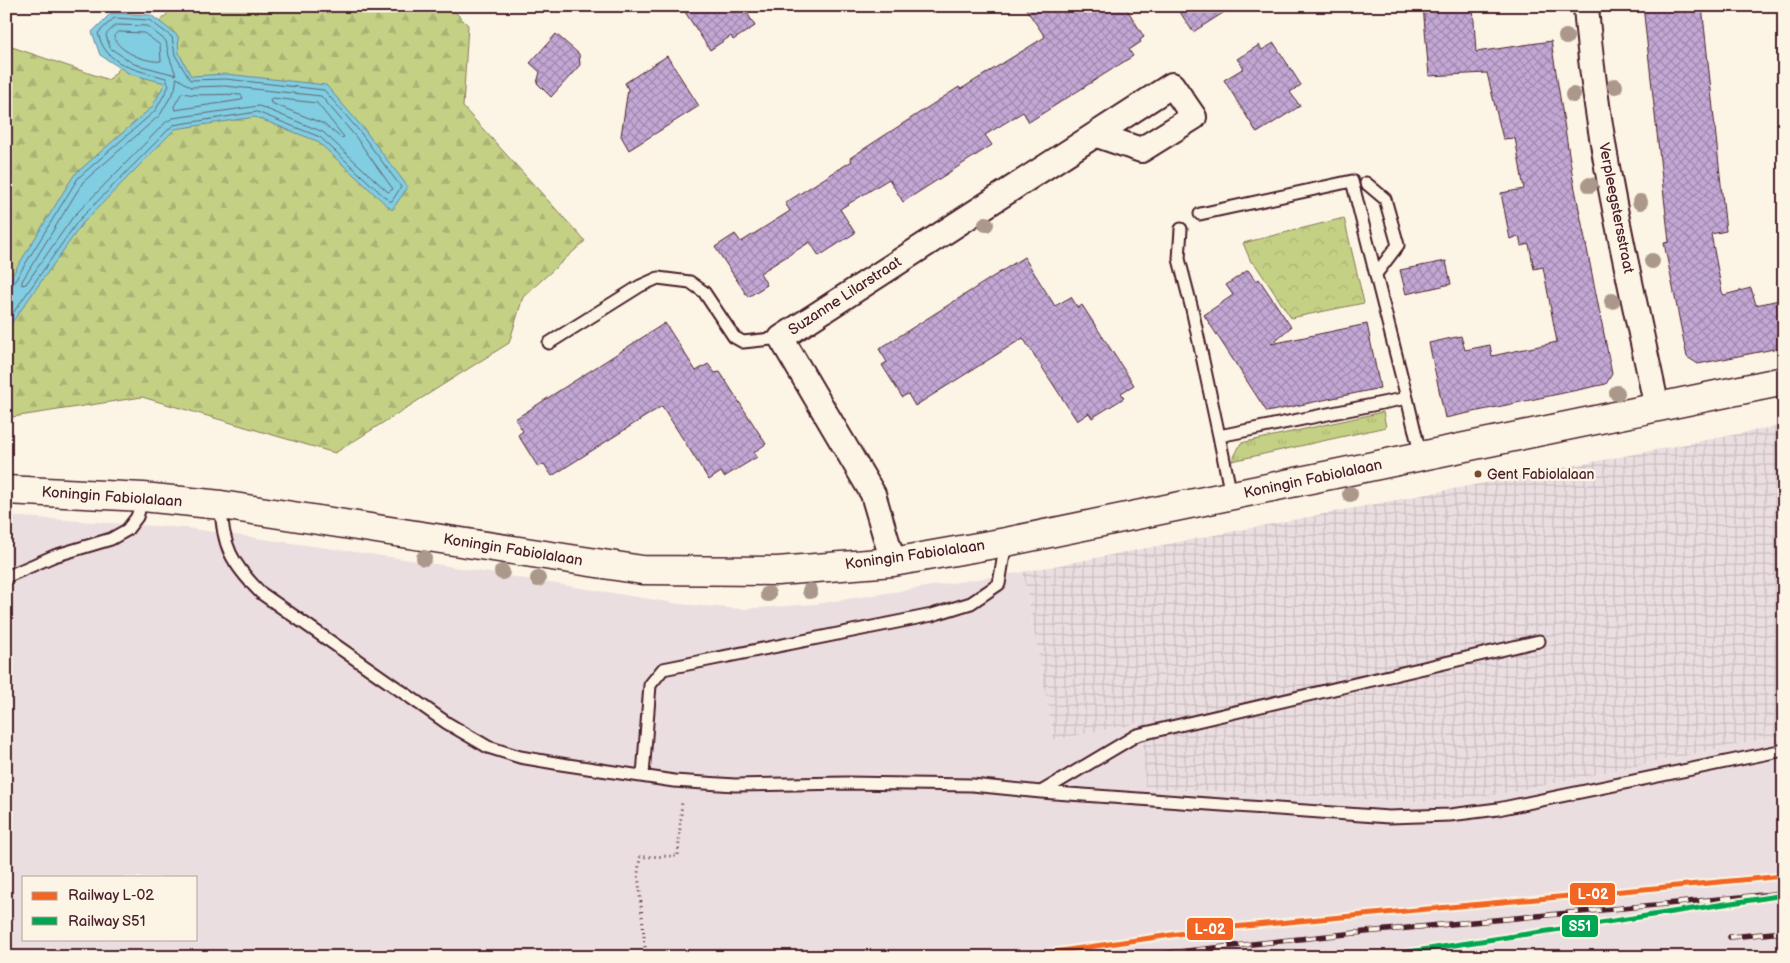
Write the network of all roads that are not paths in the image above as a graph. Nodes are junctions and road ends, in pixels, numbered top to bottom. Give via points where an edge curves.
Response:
1 (1586, 6) edge
2 (1097, 135) dead end
3 (1366, 183) dead end
4 (1200, 214) dead end
5 (1181, 229) dead end
6 (1376, 274) junction
7 (781, 338) junction
8 (549, 343) dead end
9 (1784, 381) edge
10 (1407, 398) junction
11 (1657, 408) junction
12 (1219, 436) junction
13 (1420, 457) junction
14 (6, 490) edge
15 (1231, 496) junction
16 (143, 497) junction
17 (221, 505) junction
18 (1006, 542) junction
19 (893, 562) junction
20 (6, 577) edge
21 (1539, 641) dead end
22 (1784, 750) edge
23 (643, 776) junction
24 (1041, 792) junction

1 - 11 street, Verpleegstersstraat via 1611,192
2 - 7 street, Suzanne Lilarstraat
3 - 6 lane via 1385,199 1398,245
4 - 6 lane via 1352,180
5 - 12 lane via 1179,259
6 - 10 lane
7 - 8 lane via 743,342 734,337 704,292 690,282 658,278
7 - 19 street, Suzanne Lilarstraat via 873,494
9 - 11 street, Koningin Fabiolalaan
10 - 12 lane
10 - 13 lane
11 - 13 street, Koningin Fabiolalaan
12 - 15 lane
13 - 15 street, Koningin Fabiolalaan
14 - 16 street, Koningin Fabiolalaan
15 - 18 street, Koningin Fabiolalaan
16 - 17 street, Koningin Fabiolalaan
16 - 20 lane via 137,517 127,530 111,539 54,556
17 - 19 street, Koningin Fabiolalaan via 642,570 777,571
17 - 23 lane via 221,528 226,547 240,572 261,593 447,723 488,747 520,757
18 - 19 street, Koningin Fabiolalaan
18 - 23 lane via 999,584 972,604 663,670 650,685
21 - 24 lane via 1137,735
22 - 24 lane via 1545,800 1450,815 1389,817
23 - 24 lane via 735,786 928,783

